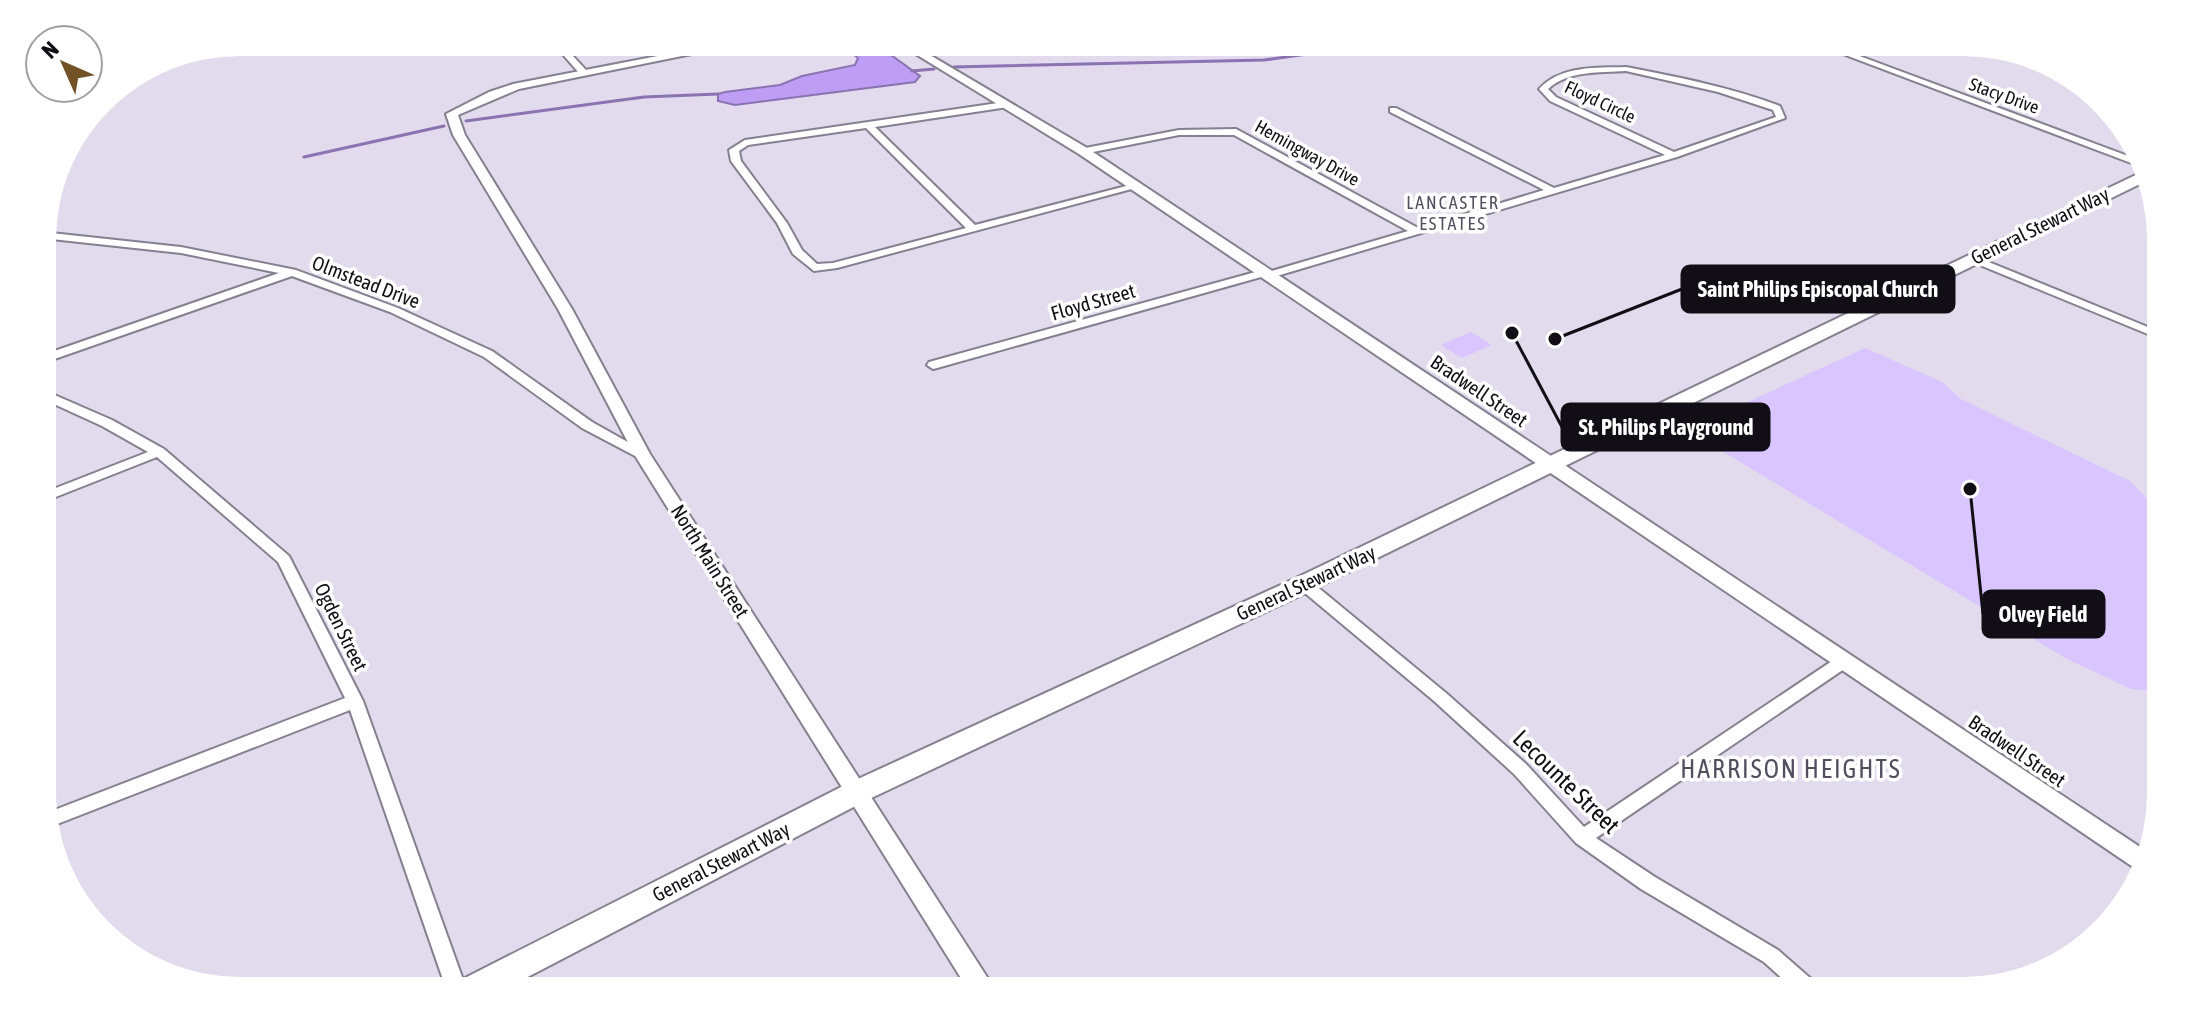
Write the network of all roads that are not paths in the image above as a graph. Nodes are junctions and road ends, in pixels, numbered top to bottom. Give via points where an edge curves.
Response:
1 (569, 56) edge
2 (657, 56) edge
3 (924, 56) edge
4 (1852, 56) edge
5 (583, 72) junction
6 (1005, 105) junction
7 (1393, 110) dead end
8 (868, 125) junction
9 (1083, 151) junction
10 (1674, 155) junction
11 (2128, 159) edge
12 (2136, 180) edge
13 (1134, 187) junction
14 (1551, 190) junction
15 (973, 229) junction
16 (1415, 230) junction
17 (57, 235) edge
18 (1974, 259) junction
19 (292, 272) junction
20 (1264, 274) junction
21 (2147, 331) edge
22 (56, 354) edge
23 (933, 365) dead end
24 (56, 400) edge
25 (159, 452) junction
26 (642, 454) junction
27 (1551, 465) junction
28 (56, 493) edge
29 (1304, 584) junction
30 (1844, 661) junction
31 (355, 701) junction
32 (857, 792) junction
33 (58, 816) edge
34 (1582, 838) junction
35 (2135, 856) edge
36 (452, 977) edge
37 (497, 977) edge
38 (974, 977) edge
39 (1795, 977) edge

1 - 5 street
2 - 5 street
3 - 6 street, Bradwell Street
4 - 11 street, Stacy Drive
5 - 26 street, North Main Street via 493,94 452,114
6 - 8 street
6 - 9 street, Bradwell Street
7 - 14 street
8 - 15 street
8 - 15 street via 745,143 734,150 736,161 814,268
9 - 13 street, Bradwell Street
9 - 16 street, Hemingway Drive via 1189,133 1236,132
10 - 10 street, Floyd Circle via 1553,99 1543,89 1573,73 1626,69 1692,81 1777,108 1781,118
10 - 14 street, Floyd Circle
12 - 18 main road, General Stewart Way
13 - 15 street
13 - 20 street, Bradwell Street
14 - 16 street, Floyd Circle
16 - 20 street, Floyd Circle
17 - 19 street, Olmstead Drive via 181,250
18 - 21 street
18 - 27 main road, General Stewart Way
19 - 22 street
19 - 26 street, Olmstead Drive via 394,310 488,354 587,425
20 - 23 street, Floyd Street
20 - 27 street, Bradwell Street
24 - 25 street, Ogden Street
25 - 28 street
25 - 31 street, Ogden Street via 284,559
26 - 32 street, North Main Street
27 - 29 main road, General Stewart Way
27 - 30 street, Bradwell Street
29 - 32 main road, General Stewart Way
29 - 34 street, Lecounte Street via 1520,769
30 - 34 street
30 - 35 street, Bradwell Street
31 - 33 street
31 - 36 street, Ogden Street
32 - 37 main road, General Stewart Way
32 - 38 street, North Main Street
34 - 39 street, Lecounte Street via 1771,956

